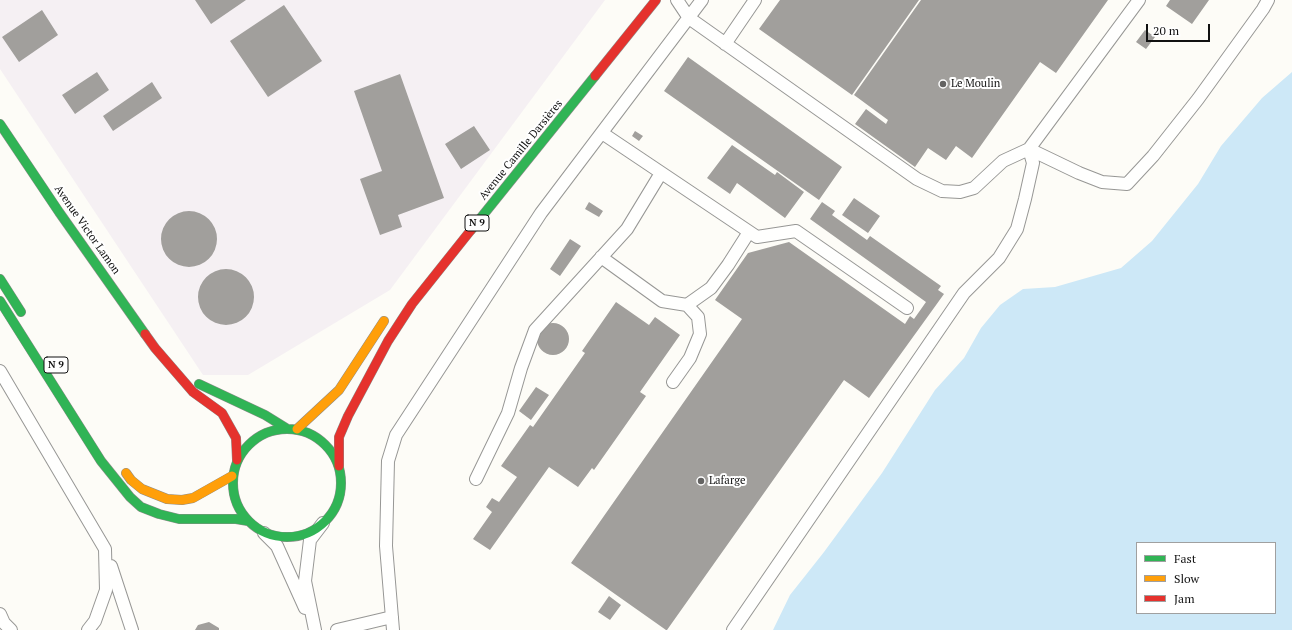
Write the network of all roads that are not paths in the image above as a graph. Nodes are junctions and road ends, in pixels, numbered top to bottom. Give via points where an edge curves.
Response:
1 (656, 0) edge
2 (678, 0) edge
3 (702, 0) edge
4 (755, 0) edge
5 (1139, 0) edge
6 (1268, 0) edge
7 (689, 18) junction
8 (725, 44) junction
9 (0, 124) edge
10 (602, 133) junction
11 (1029, 149) junction
12 (661, 173) junction
13 (749, 232) junction
14 (601, 257) junction
15 (0, 279) edge
16 (0, 301) edge
17 (687, 305) junction
18 (907, 308) dead end
19 (389, 314) dead end
20 (25, 317) dead end
21 (155, 348) junction
22 (0, 371) edge
23 (673, 382) dead end
24 (286, 428) junction
25 (297, 429) junction
26 (238, 460) junction
27 (119, 463) dead end
28 (339, 466) junction
29 (232, 476) junction
30 (476, 479) dead end
31 (248, 521) junction
32 (323, 524) junction
33 (264, 533) junction
34 (105, 549) junction
35 (0, 614) edge
36 (392, 617) junction
37 (11, 630) edge
38 (88, 630) edge
39 (132, 630) edge
40 (314, 630) edge
41 (337, 630) edge
42 (393, 630) edge
43 (733, 630) edge

1 - 28 main road, Avenue Camille Darsières / N 9 via 412,304 388,341 348,416 339,437
2 - 7 lane
3 - 7 lane
4 - 8 lane
5 - 11 lane
6 - 11 lane via 1198,99 1153,156 1127,184 1102,182
7 - 8 lane
7 - 10 lane
8 - 11 lane via 917,179 942,190 960,192 974,188 1003,161
9 - 21 main road, Avenue Victor Lamon
10 - 12 lane
10 - 36 lane via 540,213 396,435 388,461 386,546
11 - 43 lane via 1033,163 1016,229 998,258 964,293
12 - 13 lane
12 - 14 lane via 627,229
13 - 17 lane via 711,288
13 - 18 lane via 757,237 796,231
14 - 17 lane via 662,301
14 - 30 lane via 535,330 508,413
15 - 20 main road
16 - 31 main road, N 9 via 101,461 141,507 179,519
17 - 23 lane via 698,317 700,334 690,358
19 - 25 main road via 339,390
21 - 24 main road, Avenue Victor Lamon via 200,386 266,415
21 - 26 main road, Avenue Victor Lamon via 193,392 222,413 236,438
22 - 34 lane
24 - 25 main road
24 - 26 main road via 257,437 246,447
25 - 28 main road via 323,442 333,453
26 - 29 main road
27 - 29 main road via 131,480 142,489 167,499 194,498
28 - 32 main road via 339,497 333,512
29 - 31 main road via 235,501
31 - 33 main road
32 - 33 main road via 295,537 279,537
32 - 40 lane via 310,540 305,581
33 - 40 lane via 277,546
34 - 38 lane via 106,590 95,620
34 - 39 lane
35 - 37 lane
36 - 41 lane
36 - 42 lane

